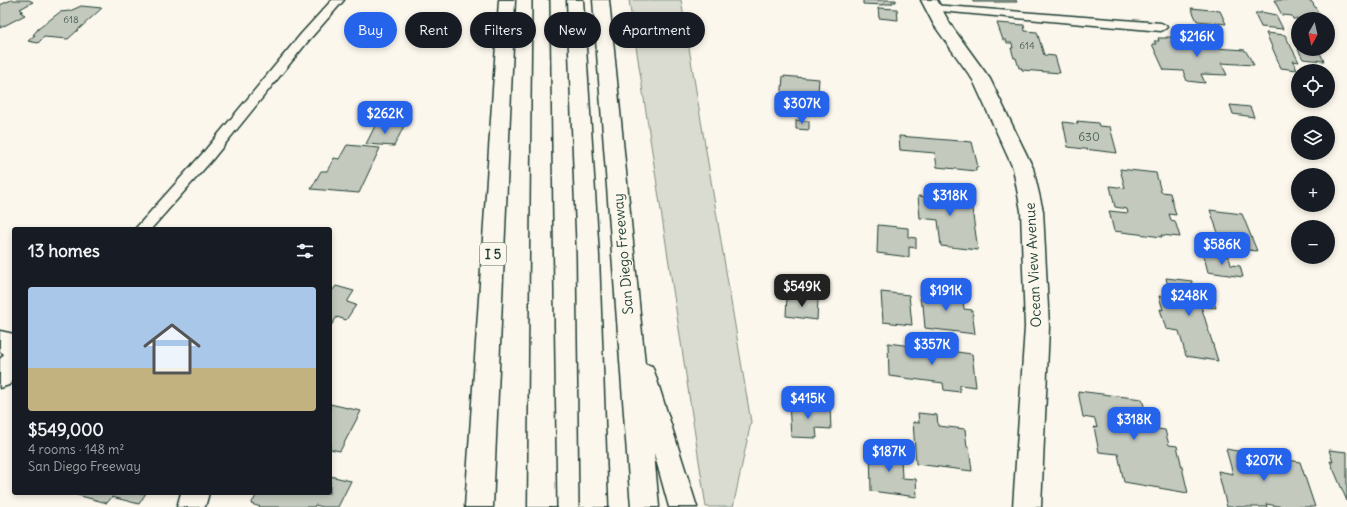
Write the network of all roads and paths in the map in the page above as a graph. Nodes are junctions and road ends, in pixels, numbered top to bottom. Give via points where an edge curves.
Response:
1 (338, 0) edge
2 (507, 0) edge
3 (541, 0) edge
4 (575, 0) edge
5 (601, 0) edge
6 (931, 4) edge
7 (1161, 27) dead end
8 (144, 227) edge
9 (630, 330) junction
10 (0, 341) edge
11 (12, 345) edge
12 (12, 362) edge
13 (0, 377) edge
14 (195, 495) edge
15 (191, 507) edge
16 (479, 507) edge
17 (542, 507) edge
18 (594, 507) edge
19 (645, 507) edge
20 (683, 507) edge
21 (1027, 507) edge

1 - 8 lane via 207,157
2 - 16 main road, I 5
3 - 17 main road
4 - 18 main road via 588,256
5 - 9 main road, San Diego Freeway
6 - 7 lane
6 - 21 main road, Ocean View Avenue via 942,25 981,79 1023,168 1032,212 1037,327
9 - 19 main road, San Diego Freeway
9 - 20 main road
10 - 11 main road
12 - 13 main road
14 - 15 main road

